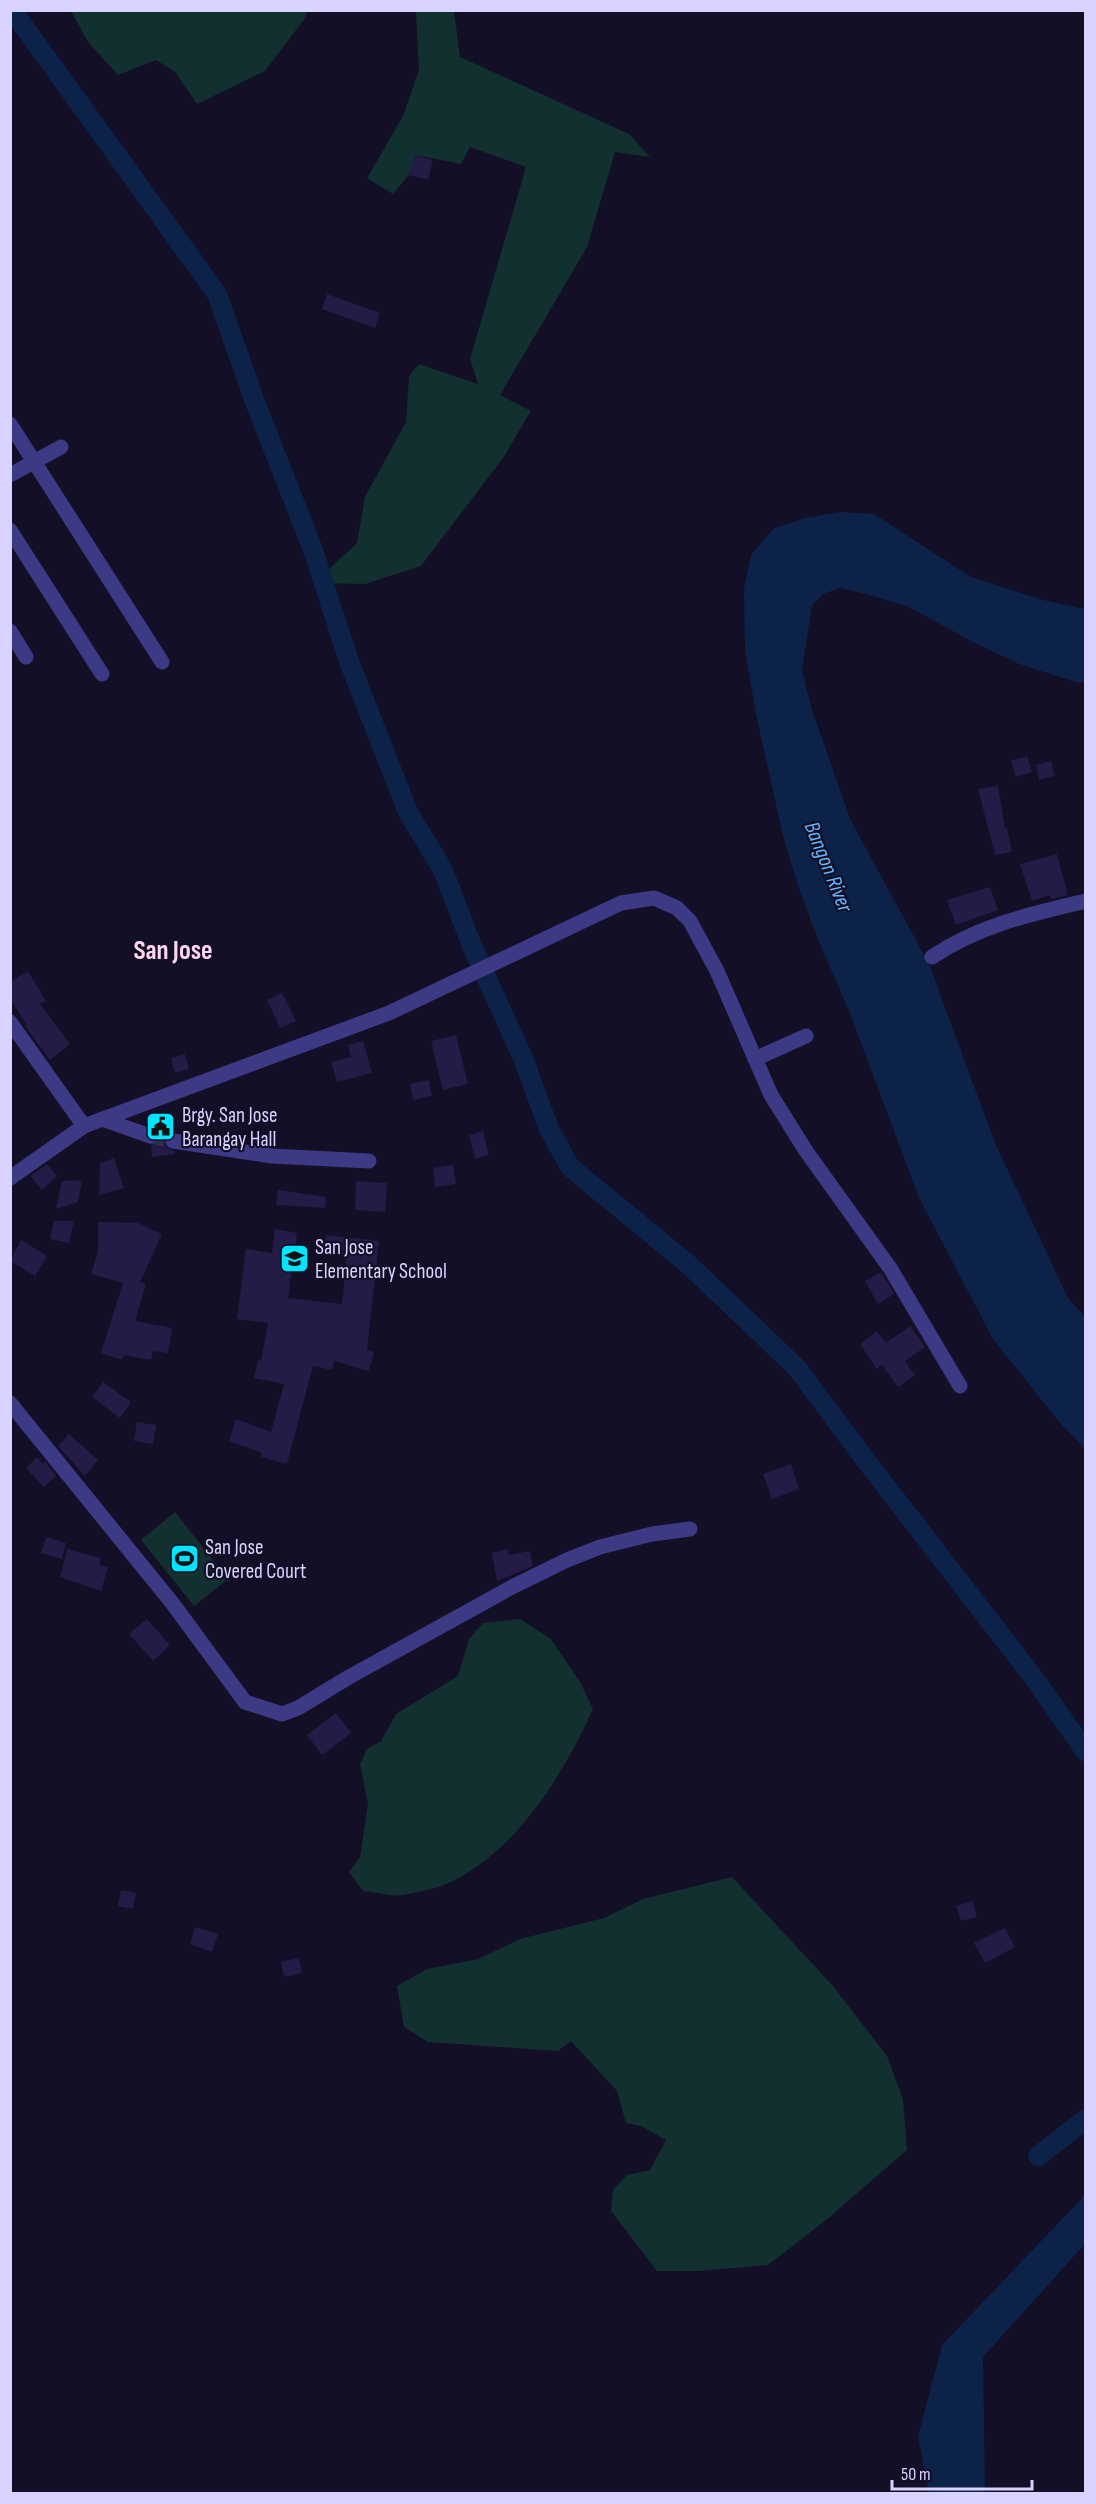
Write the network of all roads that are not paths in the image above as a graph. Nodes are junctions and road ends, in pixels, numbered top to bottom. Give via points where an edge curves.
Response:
1 (10, 424) edge
2 (61, 447) dead end
3 (34, 460) junction
4 (10, 475) edge
5 (10, 530) edge
6 (10, 631) edge
7 (26, 657) dead end
8 (162, 662) dead end
9 (102, 674) dead end
10 (1086, 901) edge
11 (932, 957) dead end
12 (10, 1022) edge
13 (806, 1036) dead end
14 (755, 1059) junction
15 (102, 1119) junction
16 (84, 1126) junction
17 (150, 1136) tunnel mouth
18 (173, 1141) tunnel mouth
19 (369, 1161) dead end
20 (10, 1179) edge
21 (960, 1386) dead end
22 (10, 1403) edge
23 (690, 1529) dead end

1 - 3 street
2 - 3 street
3 - 4 street
3 - 8 street
5 - 9 street
6 - 7 street
10 - 11 street via 998,923
12 - 16 street
13 - 14 street
14 - 15 street via 705,945 690,921 676,908 654,898 621,903 389,1013
14 - 21 street via 771,1095 806,1151 891,1268
15 - 16 street
15 - 17 street
16 - 20 street
18 - 19 street via 272,1156
22 - 23 street via 173,1604 245,1702 282,1714 567,1560 600,1547

